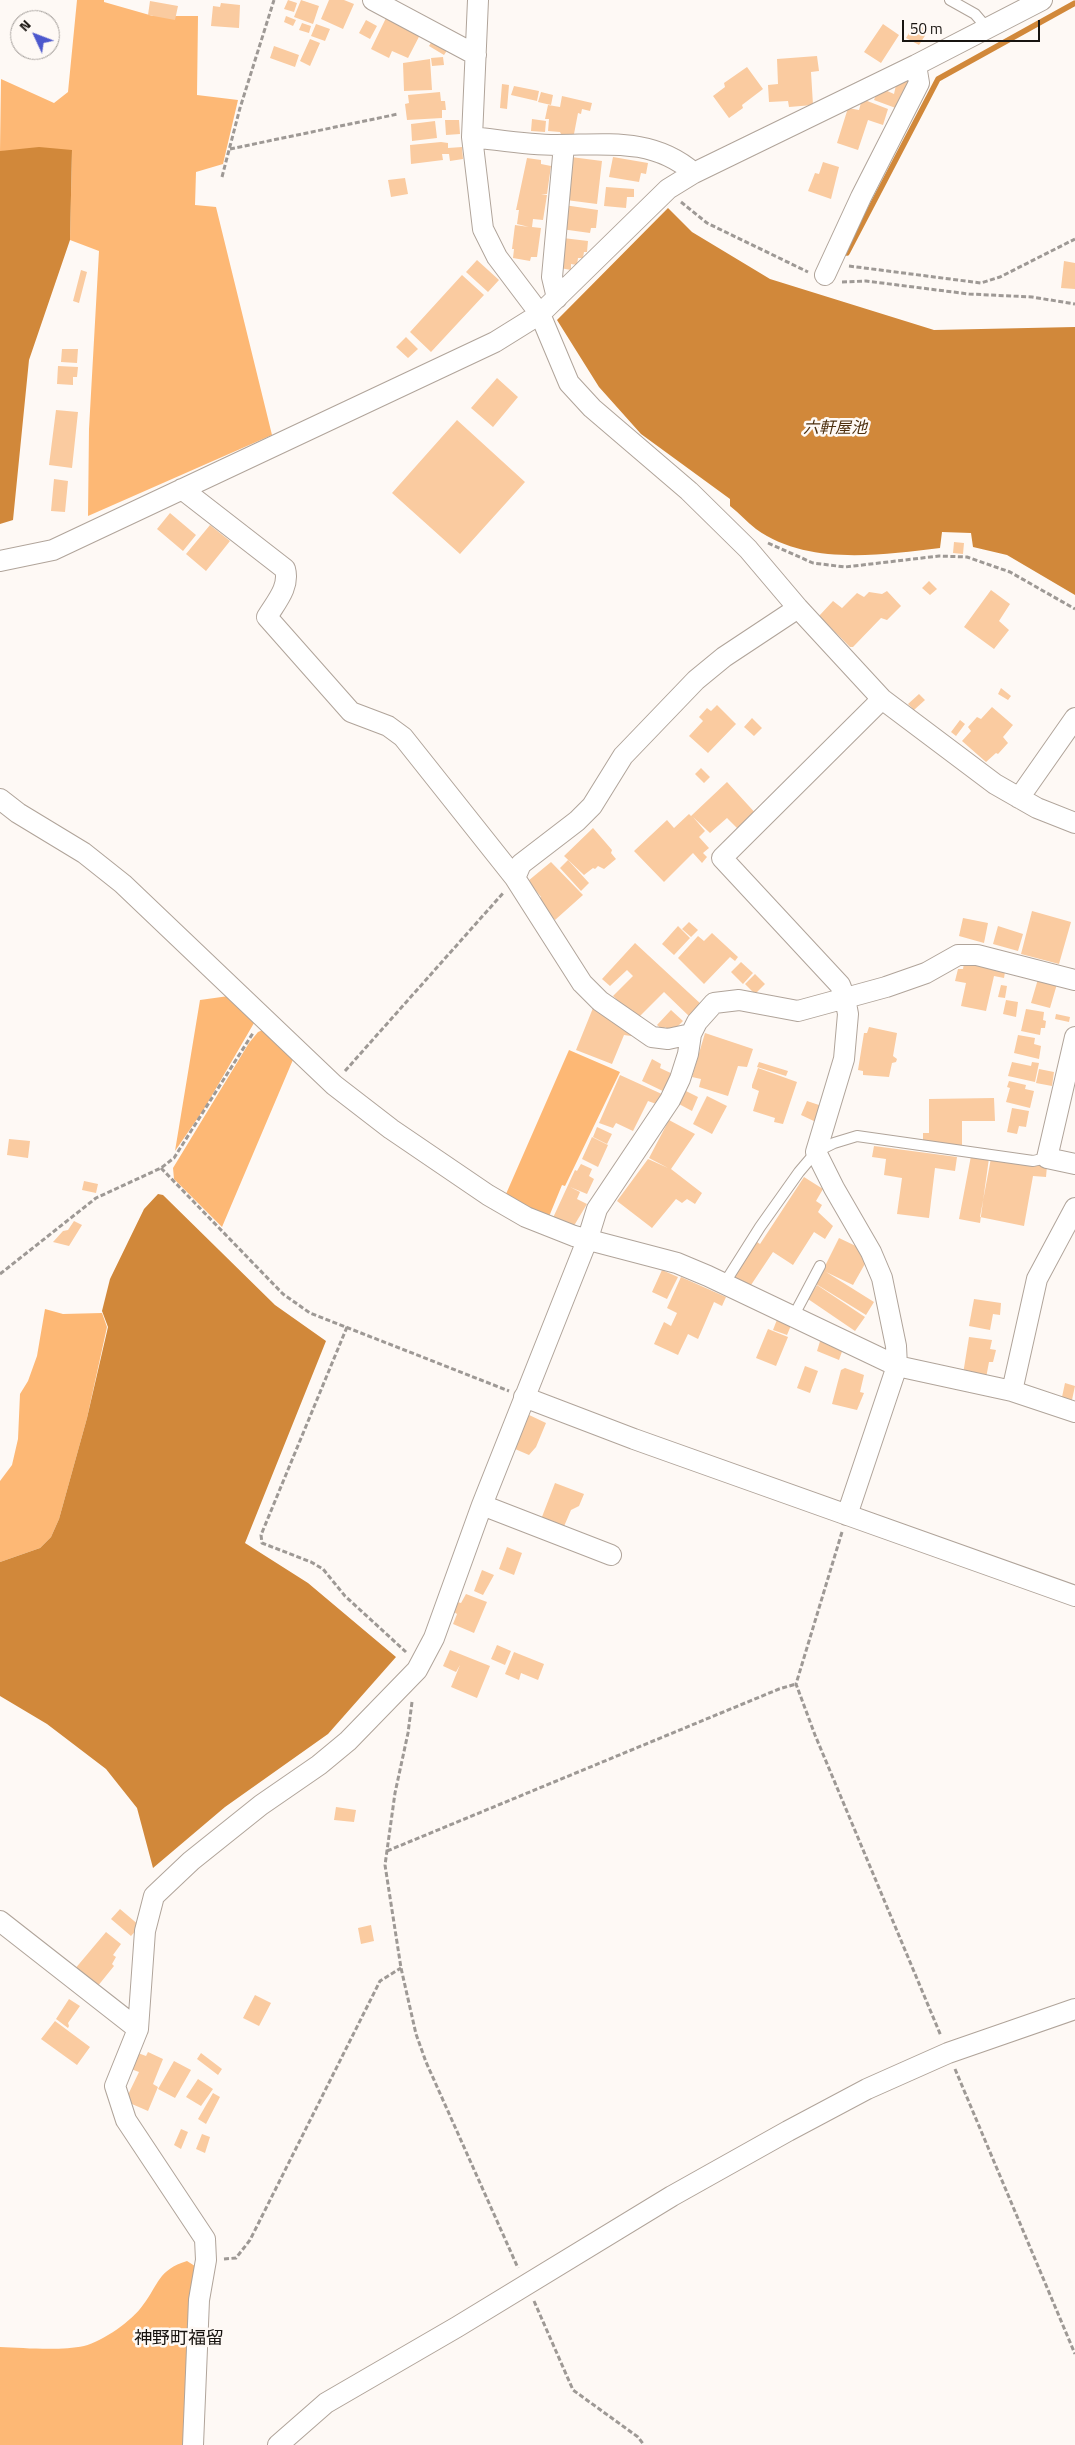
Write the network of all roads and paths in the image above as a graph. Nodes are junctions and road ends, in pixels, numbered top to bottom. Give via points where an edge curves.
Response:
1 (274, 0) edge
2 (373, 0) edge
3 (478, 0) edge
4 (950, 0) edge
5 (1042, 0) edge
6 (987, 28) junction
7 (476, 55) junction
8 (916, 66) junction
9 (398, 114) dead end
10 (472, 137) junction
11 (564, 145) junction
12 (230, 149) junction
13 (694, 172) junction
14 (222, 177) dead end
15 (668, 188) junction
16 (1075, 238) edge
17 (834, 256) junction
18 (825, 278) junction
19 (557, 298) junction
20 (1075, 304) edge
21 (540, 314) junction
22 (182, 489) junction
23 (764, 541) dead end
24 (0, 561) edge
25 (798, 608) junction
26 (1075, 610) edge
27 (882, 699) junction
28 (1075, 718) edge
29 (1019, 798) junction
30 (0, 799) edge
31 (1075, 823) edge
32 (515, 878) junction
33 (1075, 980) edge
34 (845, 998) junction
35 (263, 1016) junction
36 (690, 1034) junction
37 (1075, 1037) edge
38 (334, 1084) junction
39 (816, 1152) junction
40 (1047, 1158) junction
41 (1075, 1164) edge
42 (161, 1168) junction
43 (1075, 1208) edge
44 (588, 1238) junction
45 (820, 1266) dead end
46 (0, 1274) edge
47 (724, 1284) junction
48 (793, 1317) junction
49 (347, 1327) junction
50 (897, 1366) junction
51 (1012, 1391) junction
52 (524, 1396) junction
53 (1075, 1412) edge
54 (482, 1505) junction
55 (847, 1515) junction
56 (611, 1555) dead end
57 (1075, 1596) edge
58 (417, 1670) junction
59 (796, 1684) junction
60 (386, 1851) junction
61 (0, 1921) edge
62 (401, 1968) junction
63 (1075, 2009) edge
64 (138, 2029) junction
65 (948, 2053) junction
66 (206, 2260) junction
67 (527, 2286) junction
68 (1075, 2354) edge
69 (193, 2445) edge
70 (278, 2445) edge
71 (644, 2445) edge

1 - 12 path
2 - 7 street
3 - 7 street
4 - 6 lane via 975,14
5 - 6 street
6 - 8 street
7 - 10 street
8 - 13 street
8 - 17 street via 920,83
9 - 12 path
10 - 11 street
10 - 21 street via 483,229 497,257
11 - 13 street via 622,143 664,152
11 - 19 street via 552,277
12 - 14 path
13 - 15 street
15 - 18 path via 707,224
15 - 19 street
16 - 17 path via 1000,277 981,283 863,270 846,265
17 - 18 street
18 - 20 path via 969,294 1032,297
19 - 21 street
21 - 22 street via 487,346
21 - 25 street via 569,382 592,408 689,491 748,549
22 - 24 street via 53,550
22 - 32 street via 284,569 287,578 285,588 267,617 351,712 388,726 402,736
23 - 26 path via 813,563 845,567 932,556 967,557 1010,572
25 - 27 street
25 - 32 street via 724,657 696,680 623,756 592,806 521,864
27 - 29 street via 995,784
27 - 34 street via 722,858 840,985
28 - 29 street
29 - 31 street
30 - 35 street via 84,852 123,884
32 - 36 street via 582,983 600,1001 652,1037 668,1039
32 - 38 path
33 - 34 street via 977,955 958,955 926,973
34 - 36 street via 798,1011 739,1000 714,1003
34 - 39 street via 848,1014 844,1059
35 - 38 street
35 - 42 path via 185,1145
36 - 44 street via 688,1054 670,1100 597,1210
37 - 40 street
38 - 44 street via 391,1129 488,1195 526,1217 574,1236
39 - 40 lane via 857,1136 1032,1161
39 - 47 lane via 782,1195
39 - 50 street via 882,1278 894,1328
40 - 41 street
42 - 46 path via 96,1198
42 - 49 path via 283,1294 310,1313
43 - 51 street via 1037,1279
44 - 47 street via 677,1263
44 - 52 street
45 - 48 lane
47 - 48 street
48 - 50 street
49 - 52 path
49 - 58 path via 261,1535 262,1543 322,1569 345,1596 412,1657
50 - 51 street
50 - 55 street
51 - 53 street
52 - 54 street
52 - 55 street
54 - 56 street
54 - 58 street via 434,1638
55 - 57 street
55 - 59 path
58 - 60 path
58 - 64 street via 348,1741 253,1811 154,1896 145,1931
59 - 60 path via 779,1688
59 - 65 path
60 - 62 path via 386,1879
61 - 64 street
62 - 66 path via 380,1981 250,2240 236,2258
62 - 67 path via 426,2062
63 - 65 street
64 - 66 street via 115,2086 126,2120 206,2239
65 - 67 street via 867,2089 788,2131 672,2196
65 - 68 path
66 - 69 street via 199,2300
67 - 70 street via 326,2403
67 - 71 path via 573,2390 638,2437

